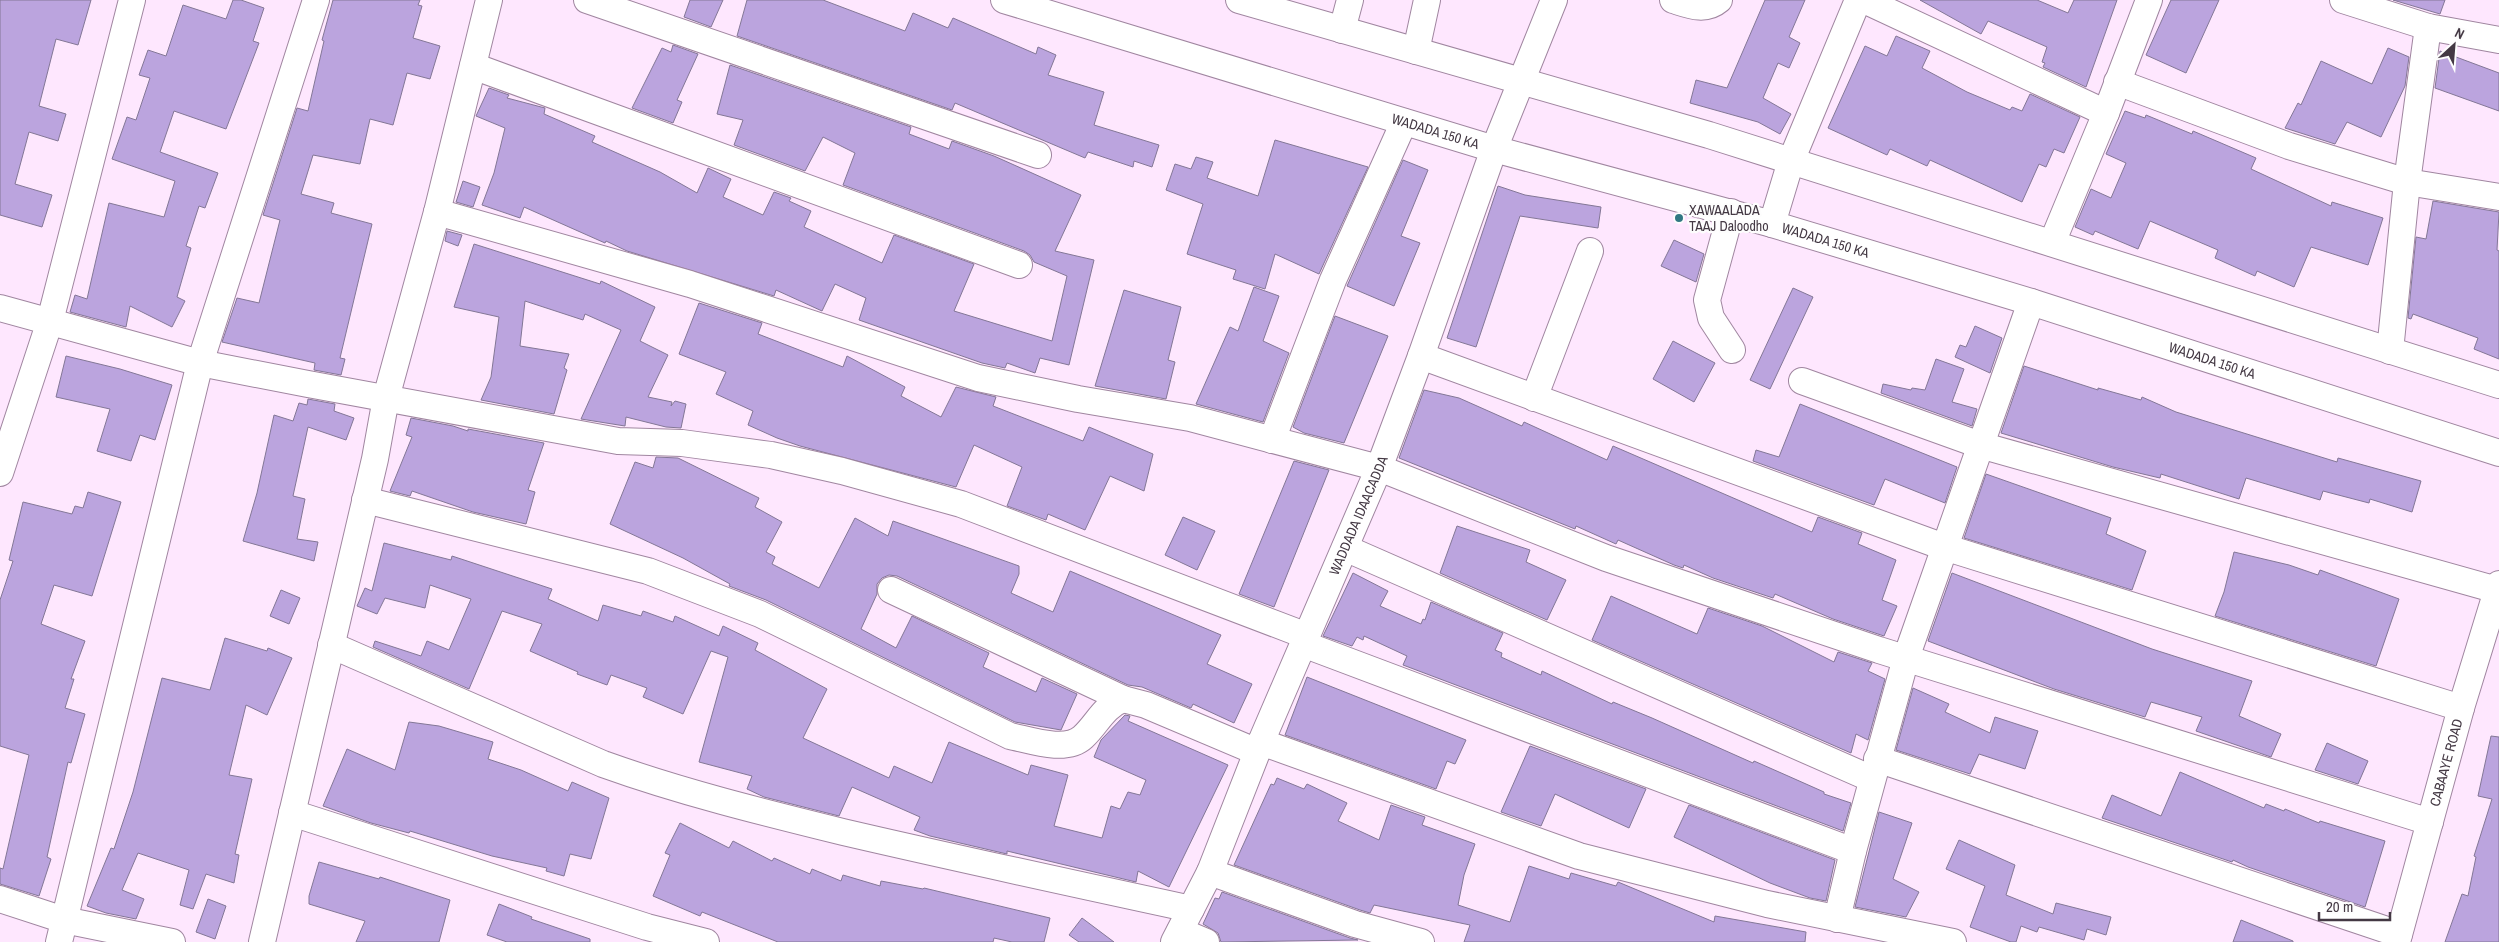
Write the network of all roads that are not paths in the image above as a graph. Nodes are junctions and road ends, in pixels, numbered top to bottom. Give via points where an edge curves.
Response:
1 (132, 0) edge
2 (316, 0) edge
3 (489, 0) edge
4 (587, 0) edge
5 (1004, 0) edge
6 (1239, 0) edge
7 (1350, 0) edge
8 (1426, 0) edge
9 (1554, 0) edge
10 (1673, 0) edge
11 (1719, 0) edge
12 (1858, 0) edge
13 (1864, 0) edge
14 (2149, 0) edge
15 (2343, 0) edge
16 (1069, 9) edge
17 (2428, 27) junction
18 (1342, 30) junction
19 (2499, 40) edge
20 (1416, 51) junction
21 (473, 66) junction
22 (1520, 81) junction
23 (2117, 82) junction
24 (2106, 113) junction
25 (1404, 122) junction
26 (1494, 149) junction
27 (1038, 155) dead end
28 (1791, 161) junction
29 (2407, 182) junction
30 (2499, 197) edge
31 (436, 212) junction
32 (1731, 212) junction
33 (1772, 224) junction
34 (2052, 242) junction
35 (1590, 251) dead end
36 (1019, 265) dead end
37 (2031, 302) junction
38 (0, 308) edge
39 (50, 321) junction
40 (1732, 350) dead end
41 (2390, 351) junction
42 (1422, 356) junction
43 (200, 363) junction
44 (1802, 381) dead end
45 (2499, 385) edge
46 (386, 398) junction
47 (1534, 398) junction
48 (1272, 440) junction
49 (1980, 445) junction
50 (2499, 453) edge
51 (1379, 468) junction
52 (0, 473) edge
53 (365, 500) junction
54 (1944, 547) junction
55 (1344, 548) junction
56 (2498, 587) edge
57 (891, 590) dead end
58 (1305, 640) junction
59 (331, 645) junction
60 (1906, 658) junction
61 (1123, 699) junction
62 (2461, 708) junction
63 (1259, 747) junction
64 (1875, 769) junction
65 (292, 813) junction
66 (2430, 822) junction
67 (1853, 851) junction
68 (1210, 872) junction
69 (0, 899) edge
70 (1838, 919) junction
71 (1182, 927) edge
72 (62, 931) edge
73 (2398, 938) edge
74 (172, 942) edge
75 (262, 942) edge
76 (706, 942) edge
77 (1206, 942) edge
78 (1421, 942) edge
79 (1953, 942) edge

1 - 39 street
2 - 43 street
3 - 21 street
4 - 27 street
5 - 16 street, WADADA 150 KA
6 - 18 street
7 - 18 street
8 - 20 street
9 - 22 street, WADDADA IDAACADDA
10 - 11 street via 1695,7 1713,5
12 - 28 street
13 - 24 street
14 - 23 street
15 - 17 street
16 - 25 street, WADADA 150 KA
17 - 19 street
17 - 29 street
18 - 20 street
20 - 22 street
21 - 31 street
21 - 36 street
22 - 26 street, WADDADA IDAACADDA
22 - 28 street
23 - 24 street
23 - 29 street via 2289,146
24 - 34 street
25 - 26 street, WADADA 150 KA
25 - 48 street via 1333,280
26 - 32 street, WADADA 150 KA
26 - 42 street, WADDADA IDAACADDA
28 - 33 street
28 - 34 street
29 - 30 street
29 - 41 street
31 - 46 street
31 - 48 street via 690,284 978,378 1190,418
32 - 33 street, WADADA 150 KA
32 - 40 street via 1708,300 1711,318
33 - 37 street, WADADA 150 KA
34 - 41 street
35 - 47 street
37 - 49 street
37 - 50 street, WADADA 150 KA
38 - 39 street
39 - 43 street
39 - 52 street
41 - 45 street
42 - 47 street
42 - 51 street, WADDADA IDAACADDA
43 - 46 street
43 - 72 street
44 - 49 street
46 - 53 street
46 - 58 street via 618,441 682,443 771,455 842,471 961,504
47 - 54 street
48 - 51 street
49 - 54 street
49 - 56 street
51 - 55 street, WADDADA IDAACADDA
51 - 60 street via 1606,558
53 - 59 street
53 - 61 street via 648,571 760,614 1010,736 1052,744 1068,743 1082,738 1111,704
54 - 60 street
54 - 62 street
55 - 58 street, WADDADA IDAACADDA
55 - 64 street
56 - 62 street, CABAAYE ROAD
57 - 61 street
58 - 63 street, WADDADA IDAACADDA
58 - 67 street
59 - 65 street
59 - 71 street via 603,764 641,777 762,812 939,855
60 - 64 street
60 - 66 street
61 - 63 street
62 - 66 street, CABAAYE ROAD
63 - 68 street, WADDADA IDAACADDA
63 - 70 street via 1579,856
64 - 67 street
64 - 73 street
65 - 75 street
65 - 76 street via 647,927
66 - 73 street, CABAAYE ROAD
67 - 70 street
68 - 71 street, WADDADA IDAACADDA
68 - 78 street via 1355,924
69 - 72 street
70 - 79 street
71 - 77 street
72 - 74 street

